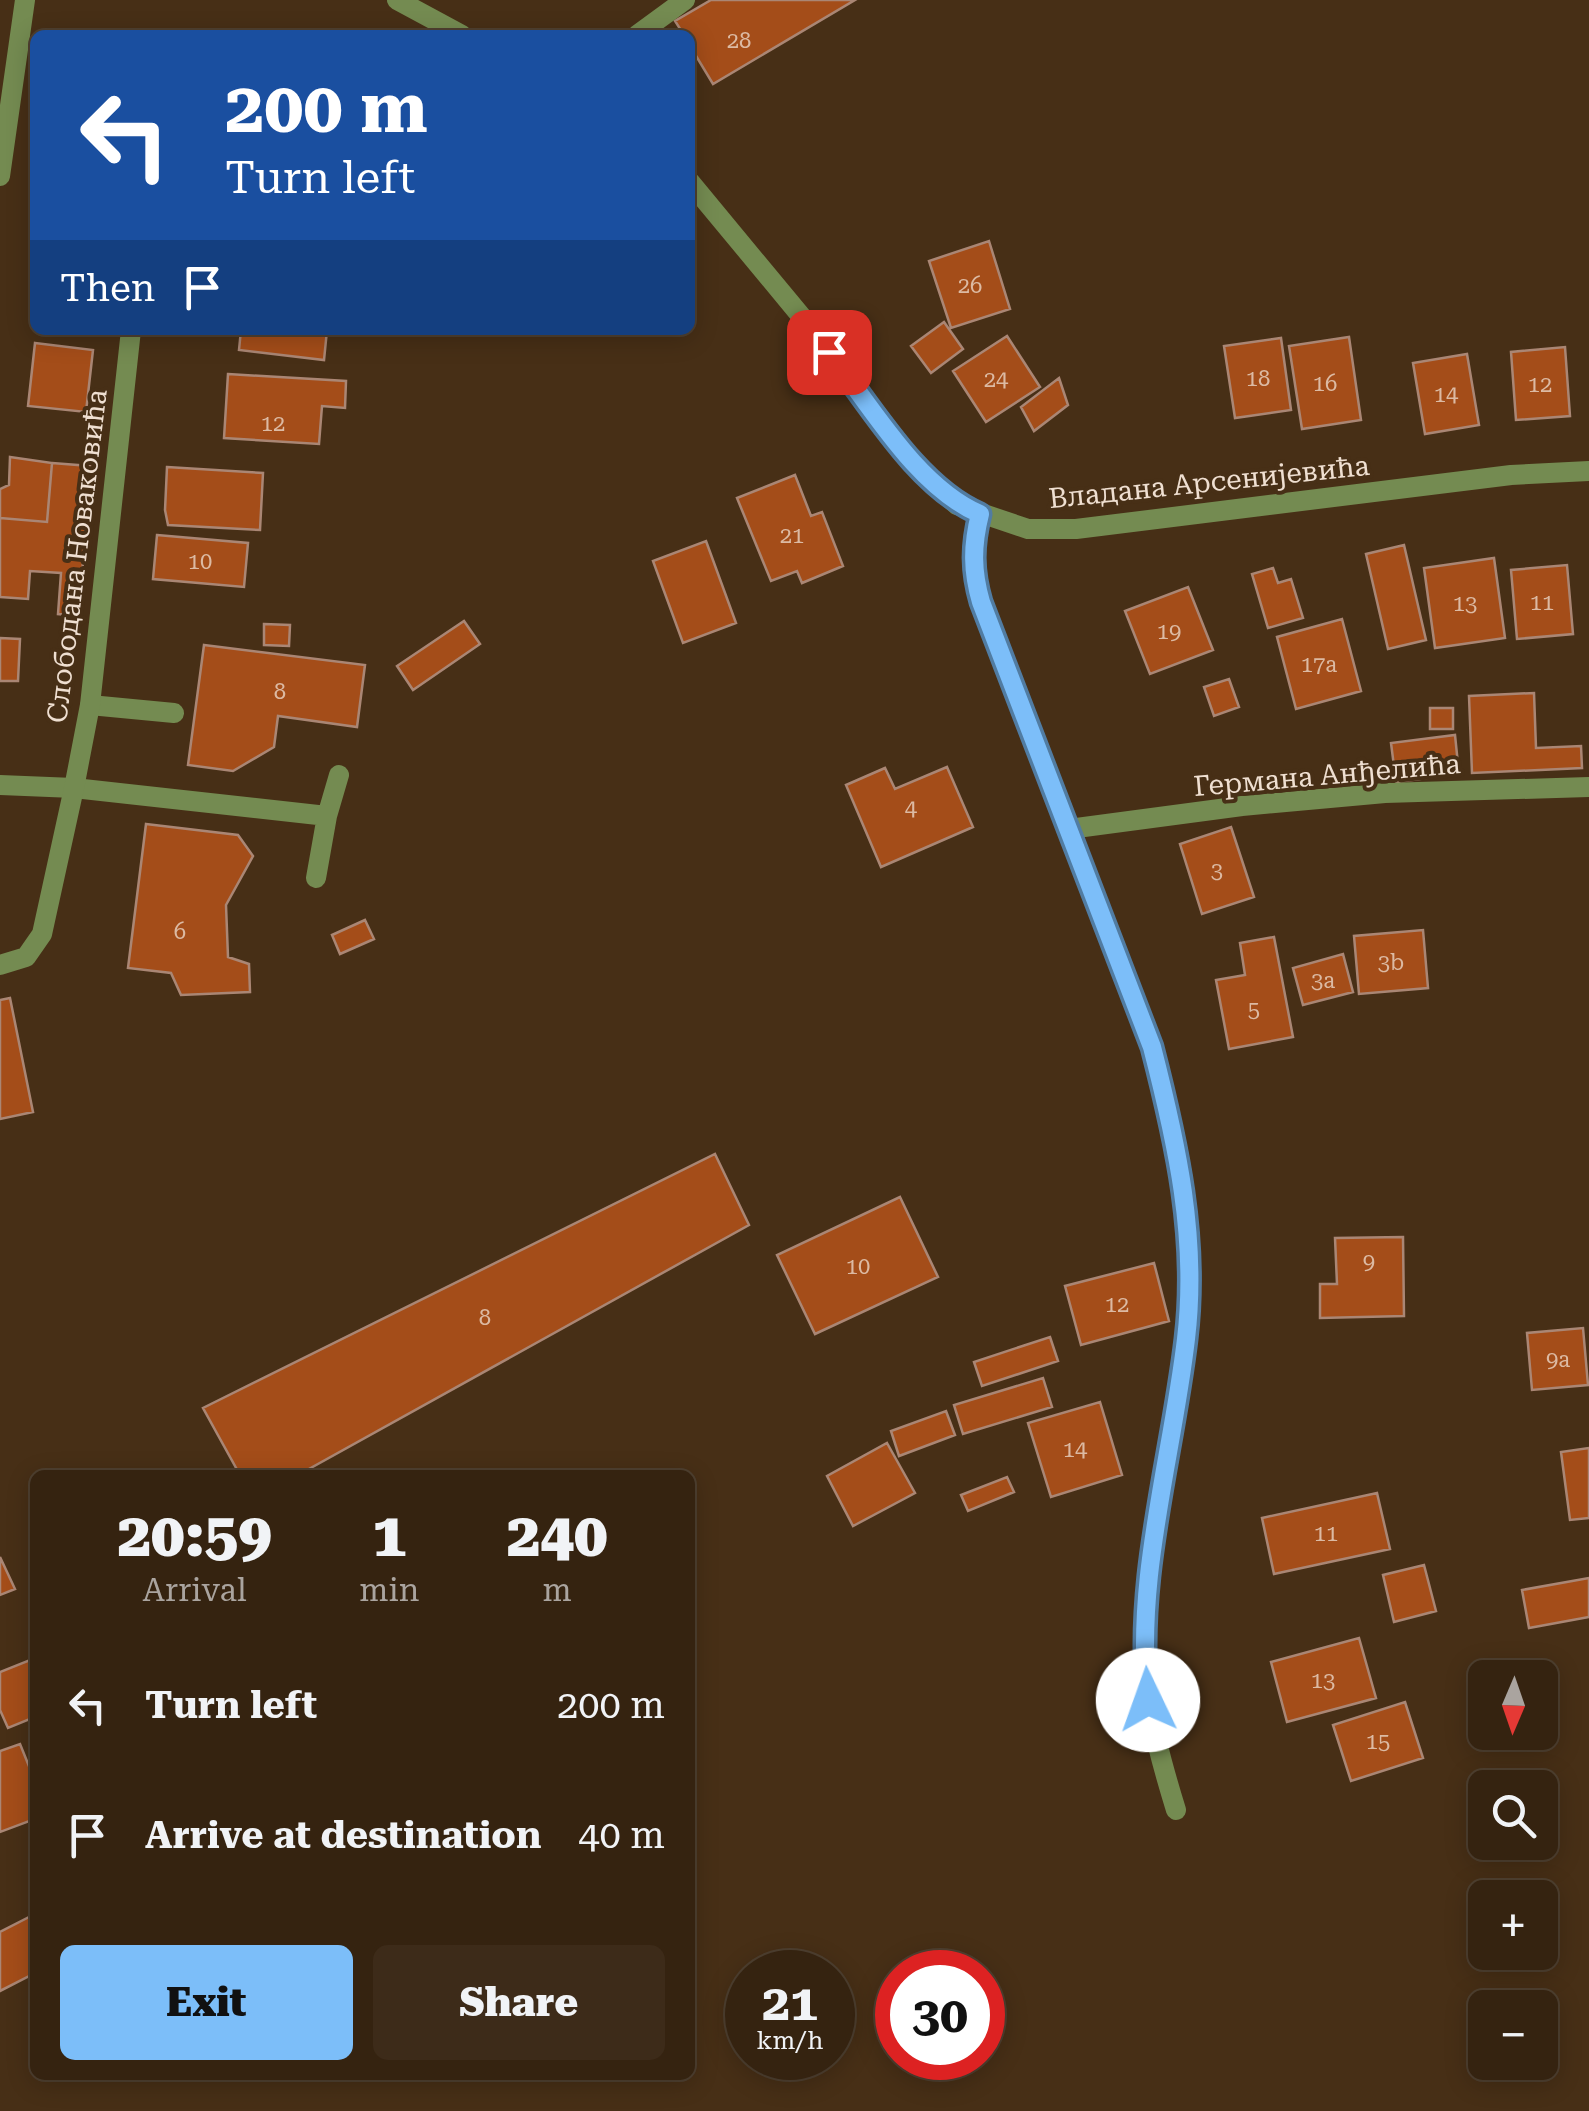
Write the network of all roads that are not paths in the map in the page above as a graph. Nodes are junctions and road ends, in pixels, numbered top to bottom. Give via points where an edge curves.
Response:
1 (25, 0) edge
2 (397, 0) edge
3 (685, 0) edge
4 (453, 30) edge
5 (645, 30) edge
6 (0, 176) edge
7 (695, 188) edge
8 (129, 335) edge
9 (1589, 471) edge
10 (980, 514) junction
11 (90, 705) junction
12 (174, 713) dead end
13 (339, 775) dead end
14 (0, 785) edge
15 (1589, 786) edge
16 (74, 788) junction
17 (327, 816) junction
18 (1069, 828) junction
19 (316, 878) dead end
20 (0, 965) edge
21 (1176, 1810) dead end

1 - 6 street
2 - 4 street
3 - 5 street
7 - 10 street, Владана Арсенијевића via 923,474 957,504
8 - 11 street, Слободана Новаковића
9 - 10 street, Владана Арсенијевића via 1076,529 1028,528
10 - 18 street via 973,550 981,602
11 - 12 street
11 - 16 street, Слободана Новаковића
13 - 17 street
14 - 16 street
15 - 18 street, Германа Анђелића via 1385,793
16 - 17 street
16 - 20 street, Слободана Новаковића via 42,934 26,957
17 - 19 street
18 - 21 street via 1152,1047 1183,1179 1186,1336 1144,1610 1151,1727

